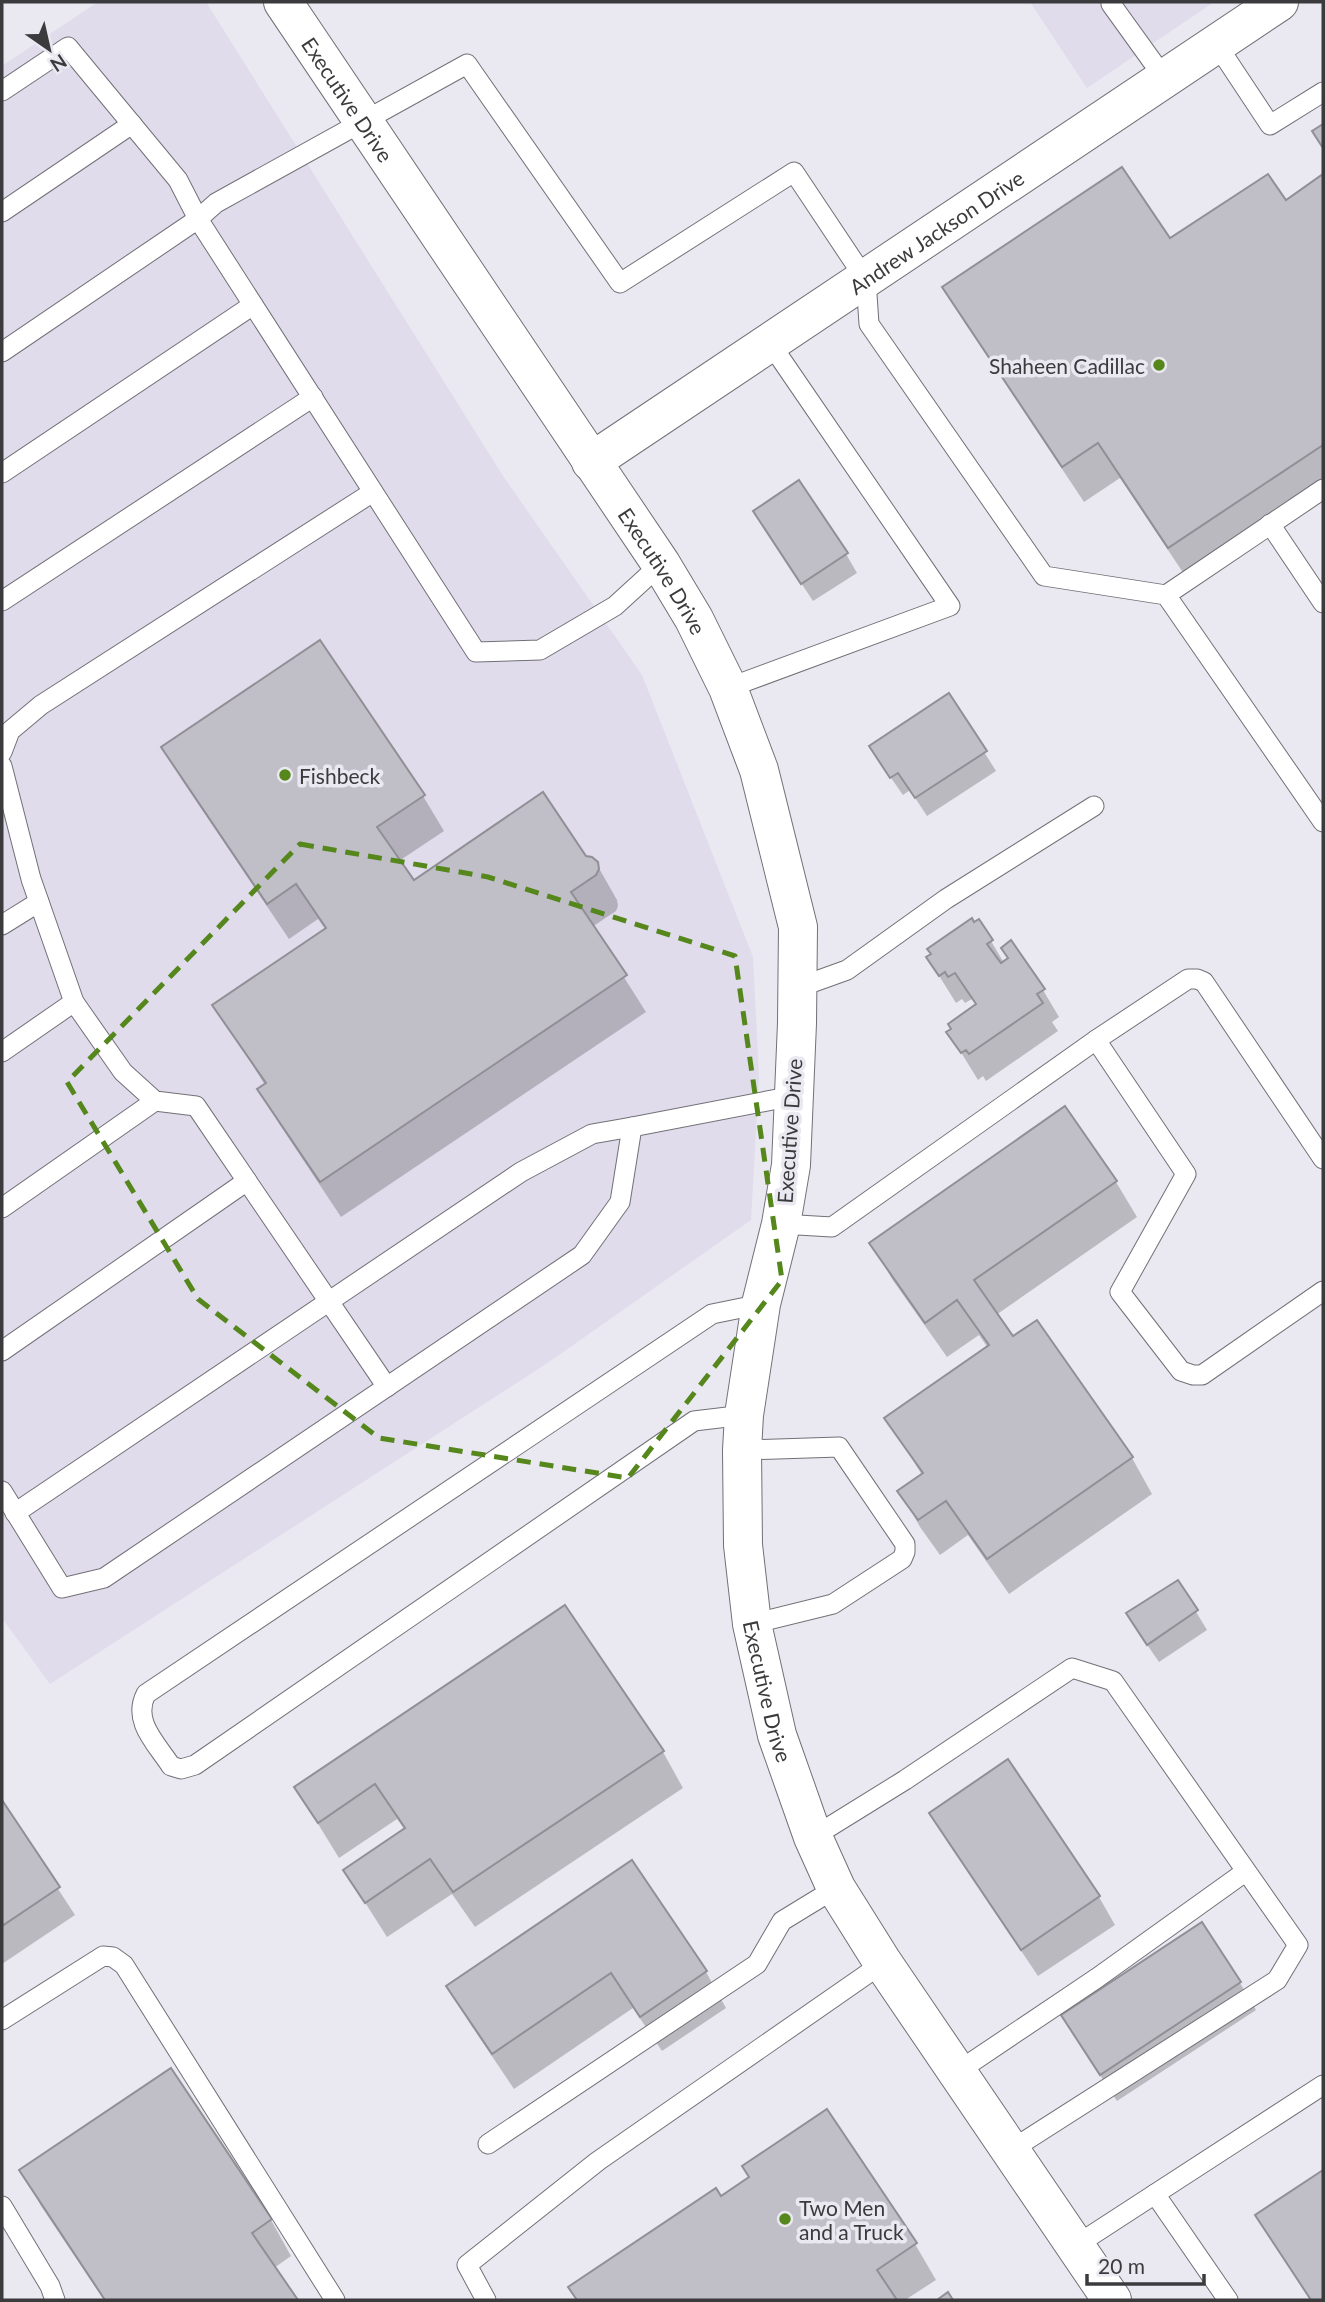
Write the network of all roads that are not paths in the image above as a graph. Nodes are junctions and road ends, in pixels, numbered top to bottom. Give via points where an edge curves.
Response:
1 (283, 2) edge
2 (1279, 2) edge
3 (1112, 3) edge
4 (1217, 45) junction
5 (1164, 79) junction
6 (2, 90) edge
7 (1323, 92) edge
8 (364, 120) junction
9 (132, 124) junction
10 (2, 212) edge
11 (198, 219) junction
12 (866, 279) junction
13 (253, 305) junction
14 (770, 343) junction
15 (2, 352) edge
16 (313, 397) junction
17 (591, 462) junction
18 (2, 473) edge
19 (1323, 489) edge
20 (373, 492) junction
21 (1270, 524) junction
22 (661, 564) junction
23 (1166, 595) junction
24 (2, 601) edge
25 (1323, 603) edge
26 (728, 688) junction
27 (2, 752) edge
28 (2, 766) edge
29 (5, 795) edge
30 (1094, 806) dead end
31 (1323, 822) edge
32 (39, 902) junction
33 (2, 925) edge
34 (797, 988) junction
35 (74, 1002) junction
36 (1096, 1040) junction
37 (2, 1052) edge
38 (793, 1096) junction
39 (155, 1101) junction
40 (632, 1127) junction
41 (1323, 1159) edge
42 (247, 1181) junction
43 (2, 1208) edge
44 (782, 1224) junction
45 (1323, 1291) edge
46 (330, 1301) junction
47 (761, 1304) junction
48 (2, 1350) edge
49 (387, 1387) junction
50 (743, 1432) junction
51 (2, 1491) edge
52 (15, 1513) junction
53 (752, 1624) junction
54 (813, 1838) junction
55 (1245, 1871) junction
56 (836, 1888) junction
57 (883, 1964) junction
58 (2, 2020) edge
59 (957, 2072) junction
60 (1323, 2085) edge
61 (488, 2144) dead end
62 (1011, 2150) junction
63 (1155, 2194) junction
64 (2, 2206) edge
65 (1076, 2246) junction
66 (55, 2300) edge
67 (335, 2300) edge
68 (486, 2300) edge
69 (1112, 2300) edge
70 (1228, 2300) edge

1 - 8 street, Executive Drive
2 - 4 street, Andrew Jackson Drive
3 - 5 lane
4 - 5 street, Andrew Jackson Drive
4 - 7 lane via 1270,125
5 - 12 street, Andrew Jackson Drive
6 - 9 lane via 68,47
8 - 11 lane via 216,203
8 - 12 lane via 467,64 620,283 794,172
8 - 17 street, Executive Drive
9 - 10 lane
9 - 11 lane via 178,180
11 - 13 lane
11 - 15 lane
12 - 14 street, Andrew Jackson Drive
12 - 23 lane via 869,324 1044,576
13 - 16 lane
13 - 18 lane
14 - 17 street, Andrew Jackson Drive
14 - 26 lane via 950,606
16 - 20 lane
16 - 24 lane
17 - 22 street, Executive Drive
19 - 21 lane
20 - 22 lane via 476,652 540,650 615,606
20 - 27 lane via 41,705 9,731
21 - 23 lane
21 - 25 lane
22 - 26 street, Executive Drive
23 - 31 lane
26 - 34 street, Executive Drive via 758,770 798,927
28 - 29 lane
29 - 32 lane
30 - 34 lane via 946,899 847,970
32 - 33 lane
32 - 35 lane
34 - 38 street, Executive Drive
35 - 37 lane
35 - 39 lane via 123,1072
36 - 41 lane via 1188,979 1204,982
36 - 44 lane via 832,1227
36 - 45 lane via 1186,1174 1121,1292 1181,1371 1202,1375
38 - 40 lane
38 - 44 street, Executive Drive
39 - 42 lane via 195,1106
39 - 43 lane
40 - 46 lane via 592,1134 521,1172
40 - 49 lane via 620,1202 582,1255
42 - 46 lane
42 - 48 lane
44 - 47 street, Executive Drive
46 - 49 lane
46 - 52 lane
47 - 50 street, Executive Drive
47 - 50 lane via 712,1314 146,1694 139,1707 142,1723 171,1766 195,1765 694,1421
49 - 52 lane via 104,1578 62,1588
50 - 53 street, Executive Drive via 743,1545
50 - 53 lane via 839,1447 905,1544 902,1559 833,1604
51 - 52 lane
53 - 54 street, Executive Drive via 777,1735
54 - 55 lane via 1072,1668 1112,1681
54 - 56 street, Executive Drive
55 - 59 lane
55 - 62 lane via 1298,1945 1277,1980
56 - 57 street, Executive Drive
56 - 61 lane via 782,1921 757,1964
57 - 59 street, Executive Drive
57 - 68 lane via 598,2161 467,2264
58 - 67 lane via 103,1956 124,1965
59 - 62 street, Executive Drive
60 - 63 lane
62 - 65 street, Executive Drive
63 - 65 lane
63 - 70 lane
64 - 66 lane
65 - 69 street, Executive Drive

